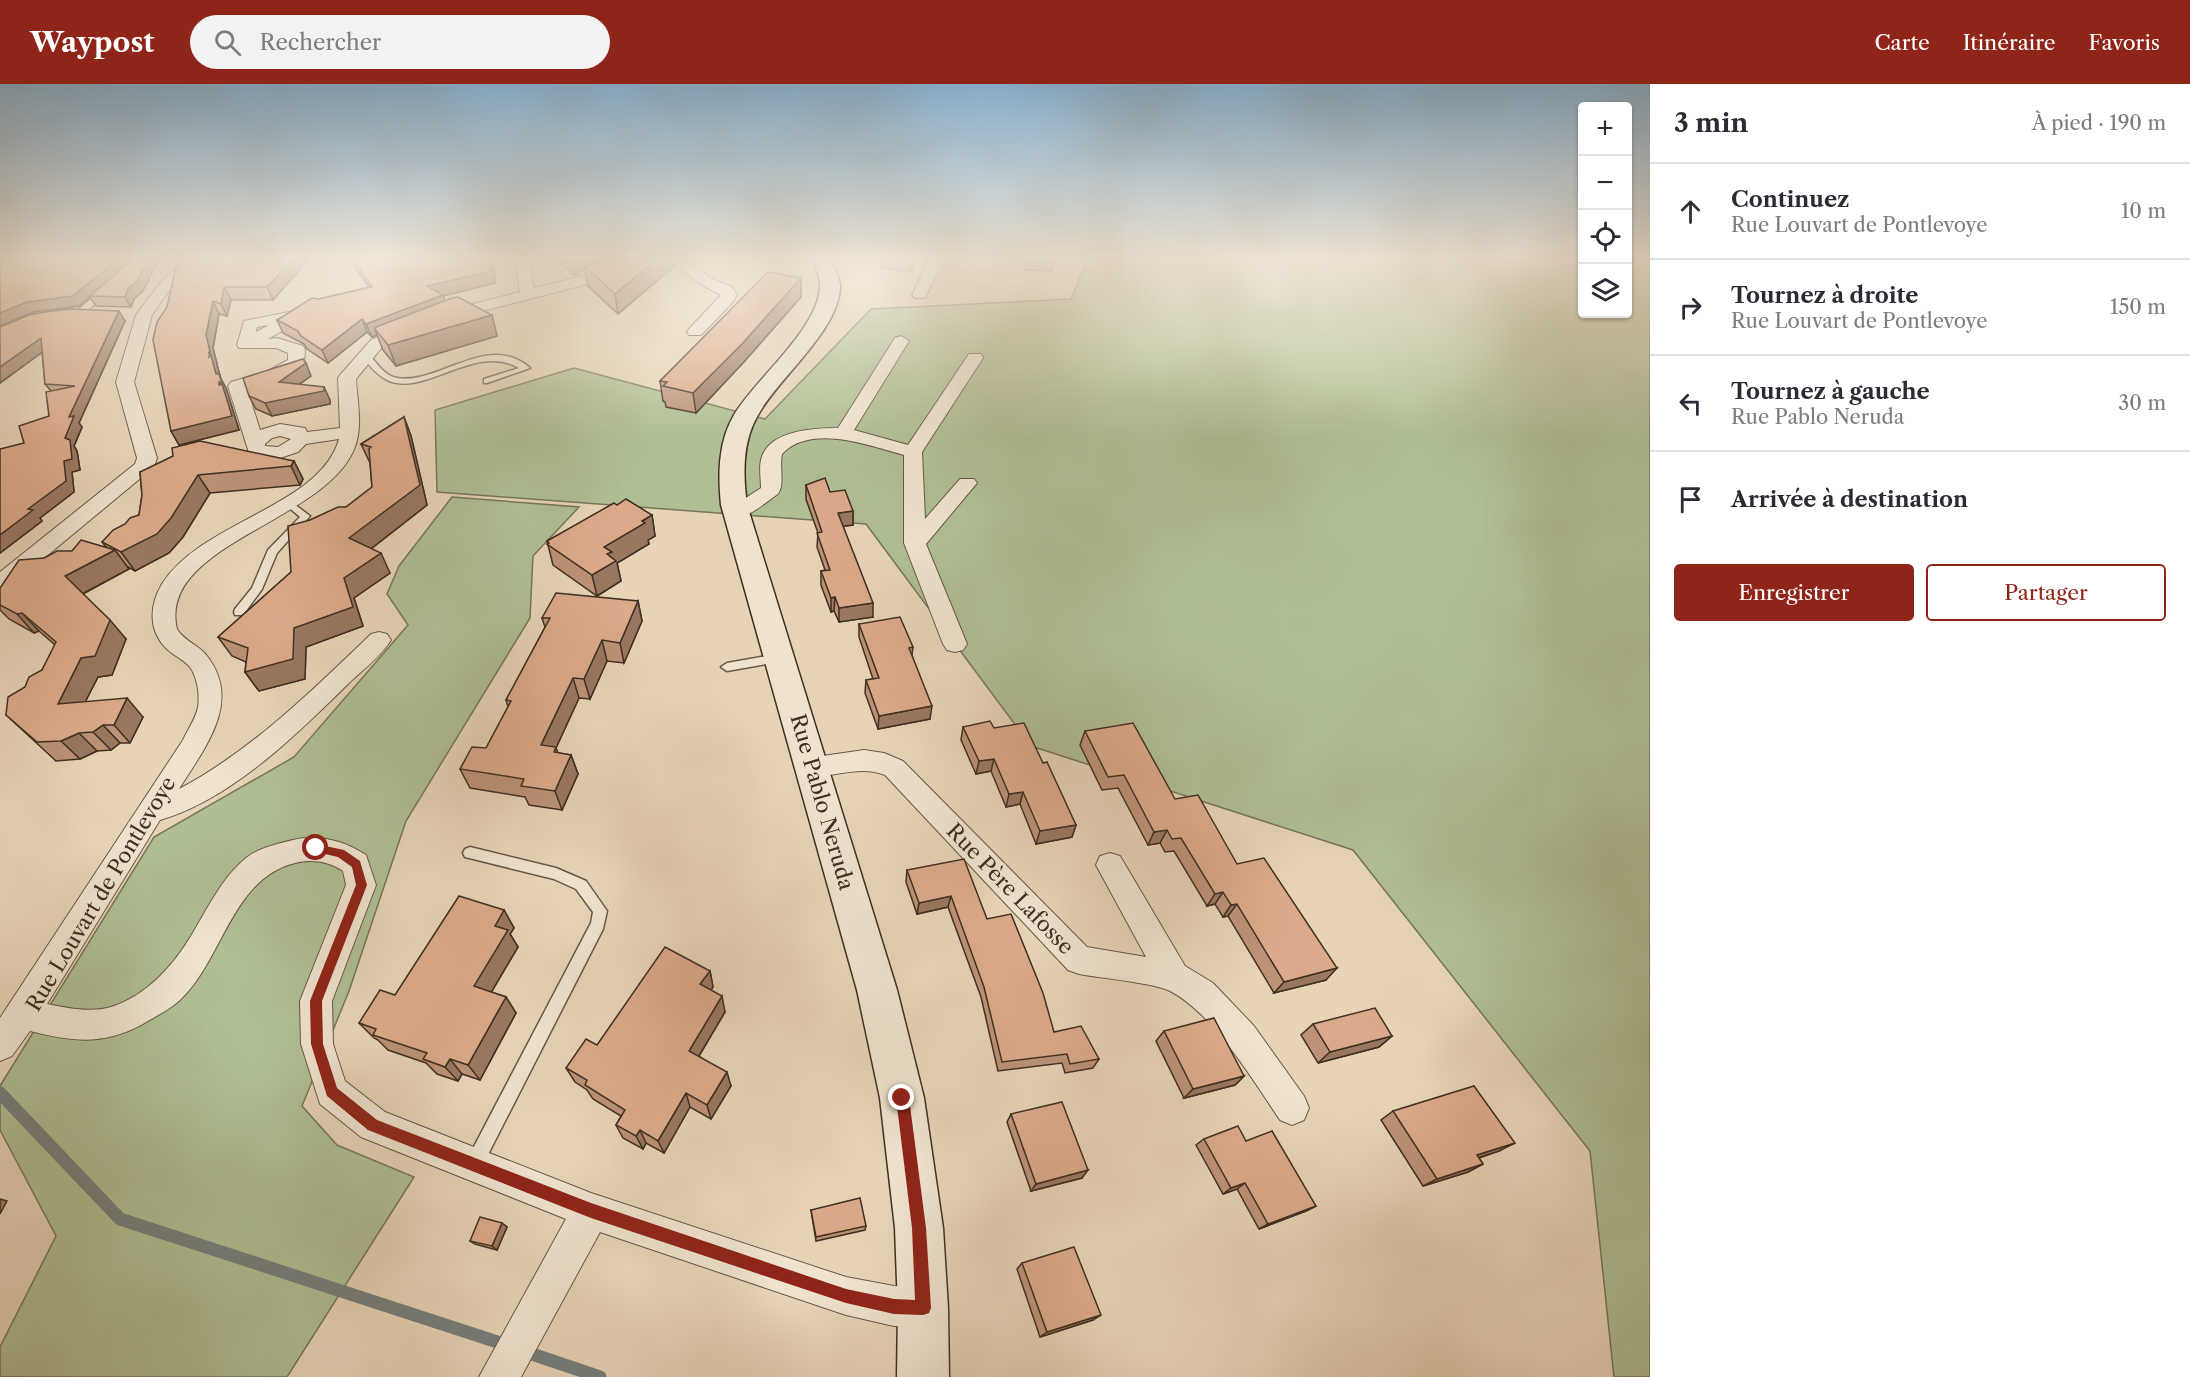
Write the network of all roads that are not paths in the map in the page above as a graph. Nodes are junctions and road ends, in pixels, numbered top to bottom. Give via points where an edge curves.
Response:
1 (143, 319) edge
2 (435, 319) edge
3 (708, 319) edge
4 (819, 319) edge
5 (695, 332) dead end
6 (901, 341) dead end
7 (245, 345) dead end
8 (366, 356) junction
9 (975, 358) dead end
10 (487, 381) dead end
11 (349, 432) junction
12 (843, 434) junction
13 (255, 444) junction
14 (232, 448) edge
15 (913, 452) junction
16 (967, 483) dead end
17 (290, 504) junction
18 (737, 512) junction
19 (915, 543) junction
20 (0, 583) edge
21 (239, 612) dead end
22 (379, 640) dead end
23 (956, 644) dead end
24 (780, 658) junction
25 (727, 667) dead end
26 (811, 766) junction
27 (150, 812) junction
28 (470, 853) dead end
29 (1110, 865) dead end
30 (1174, 976) junction
31 (23, 1014) junction
32 (0, 1044) edge
33 (1292, 1108) dead end
34 (473, 1165) junction
35 (591, 1210) junction
36 (923, 1308) junction
37 (499, 1377) edge
38 (923, 1377) edge

1 - 20 street via 125,382 147,458 153,465
2 - 8 street, Rue Louvart de Pontlevoye via 377,343
3 - 5 street
4 - 18 main road, Rue Pablo Neruda via 742,425 730,475
6 - 12 street
7 - 13 street via 277,343 297,350 296,362 272,376 237,386
8 - 10 lane via 395,381 417,379 490,356 518,362 526,368
8 - 11 street, Rue Louvart de Pontlevoye via 347,378
9 - 15 street
11 - 13 street via 300,439 280,452 265,453 256,450
11 - 17 street, Rue Louvart de Pontlevoye via 346,447 335,464 318,484
12 - 15 street
12 - 18 street via 795,438 777,447 771,459 771,490
13 - 14 street
15 - 19 street
16 - 19 street
17 - 21 lane via 305,516 272,552 257,589
17 - 27 street, Rue Louvart de Pontlevoye via 205,552 185,568 171,587 163,626 171,640 198,661 210,686 209,711 193,745
18 - 24 main road, Rue Pablo Neruda
19 - 23 street
22 - 27 street via 338,681 235,767 176,805
24 - 25 lane
24 - 26 main road, Rue Pablo Neruda
26 - 30 street, Rue Père Lafosse via 871,760 894,768 1078,960
26 - 36 main road, Rue Pablo Neruda via 877,990 902,1098 919,1228
27 - 31 street, Rue Louvart de Pontlevoye
28 - 34 lane via 556,874 581,885 600,911 598,924
29 - 30 street
30 - 33 street via 1202,994 1242,1037
31 - 32 street
31 - 34 street, Rue Louvart de Pontlevoye via 68,1025 114,1022 160,998 189,966 232,891 252,868 288,852 316,848 341,853 356,864 361,885 316,1001 317,1044 332,1092 373,1125
34 - 35 street, Rue Louvart de Pontlevoye
35 - 36 street, Rue Louvart de Pontlevoye via 846,1296
35 - 37 street
36 - 38 main road, Rue Pablo Neruda

